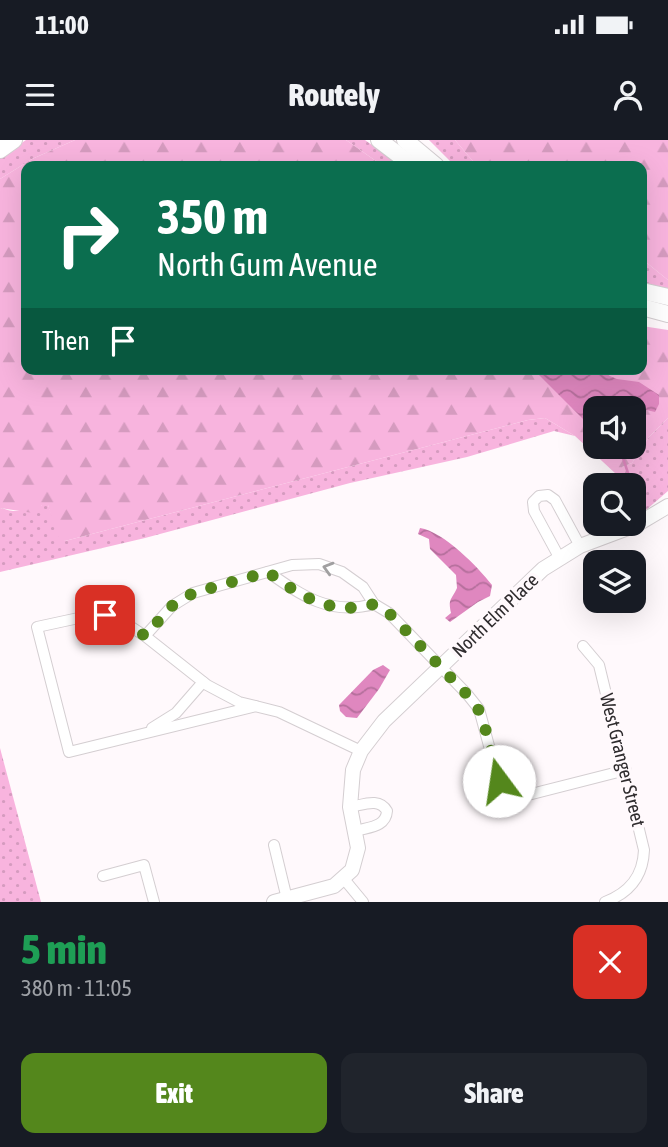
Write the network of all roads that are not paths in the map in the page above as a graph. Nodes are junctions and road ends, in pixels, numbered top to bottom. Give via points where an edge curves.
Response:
1 (379, 140) edge
2 (405, 140) edge
3 (406, 161) edge
4 (430, 161) edge
5 (647, 292) edge
6 (668, 298) edge
7 (647, 308) edge
8 (668, 314) edge
9 (668, 506) edge
10 (580, 546) junction
11 (559, 557) junction
12 (268, 572) junction
13 (374, 604) junction
14 (145, 636) junction
15 (583, 646) dead end
16 (441, 666) junction
17 (203, 682) junction
18 (256, 706) junction
19 (141, 735) junction
20 (362, 751) junction
21 (625, 770) junction
22 (350, 807) junction
23 (356, 831) junction
24 (274, 845) dead end
25 (103, 876) dead end
26 (344, 879) junction
27 (281, 900) edge
28 (154, 902) edge
29 (363, 902) edge
30 (605, 902) edge

1 - 3 main road
2 - 4 main road
5 - 6 main road
7 - 8 main road
9 - 10 street, North Elm Place via 636,525
10 - 11 street, North Elm Place
10 - 11 street via 553,498 539,496 533,502 534,511
11 - 16 street, North Elm Place
12 - 13 street via 300,595 337,607 358,609
13 -> 12 street via 353,579 319,564
12 - 14 street via 193,593 172,606
13 - 16 street via 389,613
14 - 17 street
14 - 19 street via 126,622 105,615 37,627 69,752
15 - 21 street, West Granger Street via 599,665
16 - 20 street, North Elm Place via 384,721
16 - 21 street via 479,709 504,801
17 - 18 street
17 - 19 street via 176,713
18 - 19 street
18 - 20 street
20 - 22 street, North Elm Place via 351,780
21 - 30 street, West Granger Street via 645,850 637,879 622,895
22 - 23 street, North Elm Place
22 - 23 street via 376,802 387,811 381,824
23 - 26 street, North Elm Place via 357,857
24 - 27 street
25 - 28 street via 144,865
26 - 27 street via 334,887
26 - 29 street

